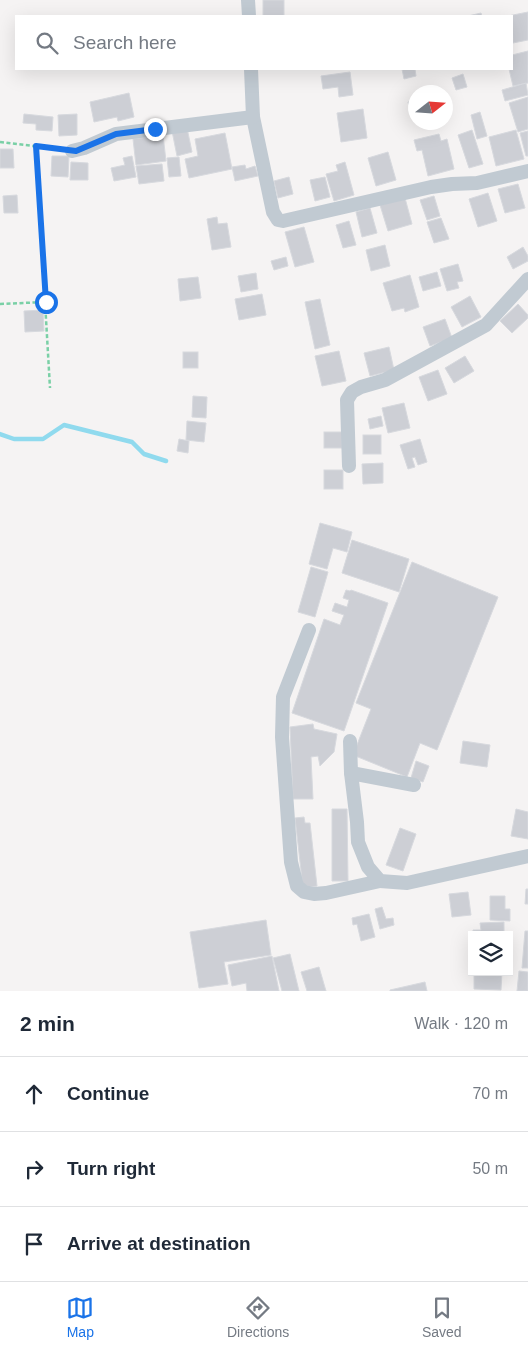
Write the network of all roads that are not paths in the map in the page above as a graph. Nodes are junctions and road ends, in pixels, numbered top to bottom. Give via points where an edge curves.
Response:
1 (248, 0) edge
2 (249, 15) edge
3 (251, 70) edge
4 (253, 117) junction
5 (72, 151) road end
6 (528, 171) edge
7 (528, 280) edge
8 (349, 466) dead end
9 (309, 630) dead end
10 (350, 741) dead end
11 (351, 773) junction
12 (414, 785) dead end
13 (528, 856) edge
14 (380, 881) junction

1 - 2 street
3 - 4 street
4 - 5 street via 116,134
4 - 6 street via 272,212 278,220 431,187 477,183
7 - 8 street via 486,325 385,380 352,392 347,400
9 - 14 street via 283,697 282,737 291,862 297,886 314,894
10 - 11 street
11 - 12 street
11 - 14 street via 358,842 368,867
13 - 14 street via 407,882

